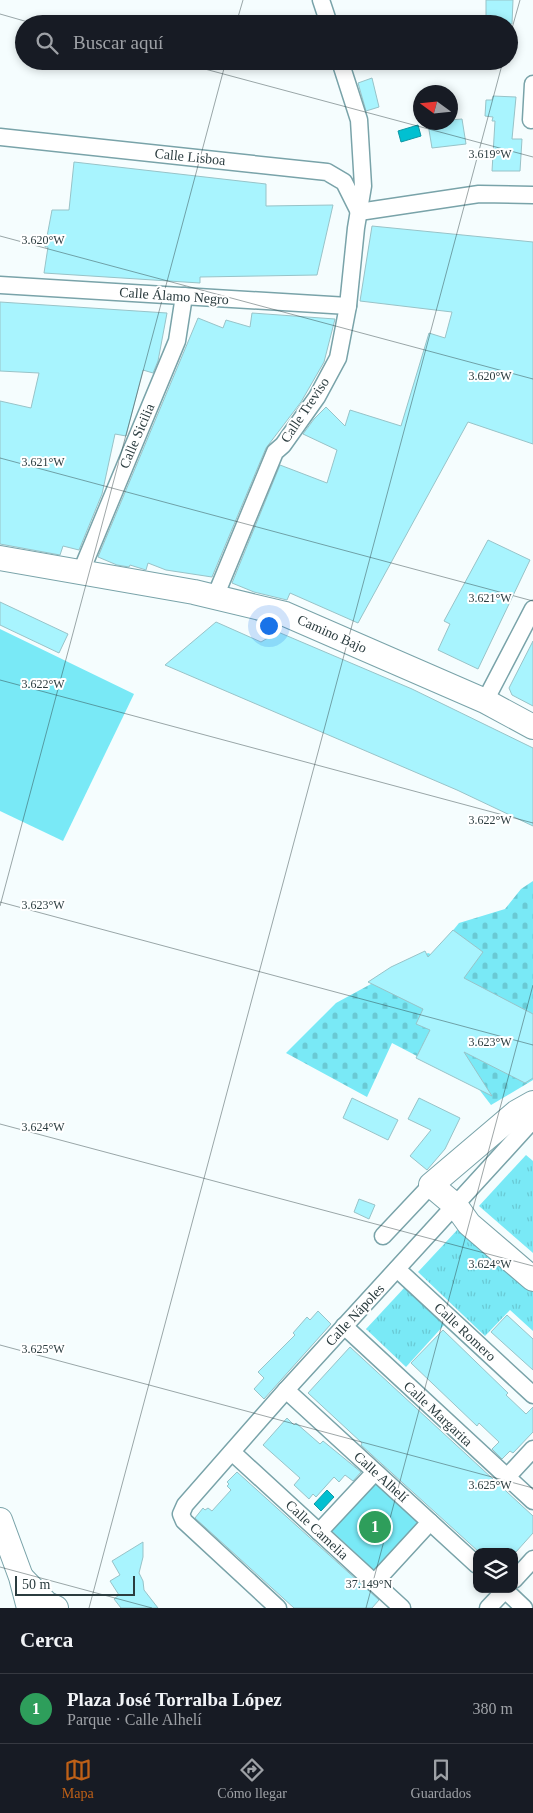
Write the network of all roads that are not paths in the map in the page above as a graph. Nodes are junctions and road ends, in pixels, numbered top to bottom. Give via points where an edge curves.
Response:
1 (321, 0) edge
2 (326, 15) edge
3 (343, 70) edge
4 (533, 84) edge
5 (531, 120) dead end
6 (0, 137) edge
7 (533, 195) edge
8 (358, 212) junction
9 (0, 285) edge
10 (184, 296) junction
11 (348, 306) junction
12 (0, 558) edge
13 (80, 574) junction
14 (215, 597) junction
15 (533, 609) edge
16 (485, 701) junction
17 (533, 727) edge
18 (533, 1103) edge
19 (533, 1120) edge
20 (431, 1185) junction
21 (456, 1206) junction
22 (383, 1236) dead end
23 (397, 1269) junction
24 (533, 1279) edge
25 (344, 1326) junction
26 (286, 1390) junction
27 (533, 1395) edge
28 (533, 1449) edge
29 (232, 1452) junction
30 (375, 1472) junction
31 (507, 1477) junction
32 (533, 1501) edge
33 (0, 1520) edge
34 (430, 1522) junction
35 (319, 1532) junction
36 (473, 1560) edge
37 (533, 1560) edge
38 (21, 1576) junction
39 (518, 1576) edge
40 (374, 1583) junction
41 (502, 1593) edge
42 (512, 1593) edge
43 (28, 1608) edge
44 (56, 1608) edge
45 (278, 1608) edge
46 (402, 1608) edge
47 (488, 1608) edge
48 (524, 1608) edge

1 - 2 street
3 - 8 street, Calle Treviso via 359,120 363,186
4 - 5 street
6 - 8 street, Calle Lisboa via 327,172 344,182
7 - 8 street via 479,194
8 - 11 street, Calle Treviso
9 - 10 street, Calle Álamo Negro
10 - 11 street, Calle Álamo Negro
10 - 13 street, Calle Sicilia via 177,342
11 - 14 street, Calle Treviso via 338,358 317,397 275,452
12 - 13 street, Camino Bajo
13 - 14 street, Camino Bajo
14 - 16 street, Camino Bajo via 285,614
15 - 16 street
16 - 17 street, Camino Bajo
18 - 20 street via 517,1112
19 - 21 street, Calle Nápoles
20 - 21 street
20 - 22 street
21 - 23 street, Calle Nápoles
21 - 24 street via 469,1224
23 - 25 street, Calle Nápoles
23 - 27 street, Calle Romero
25 - 26 street, Calle Nápoles
25 - 31 street, Calle Margarita
26 - 29 street, Calle Nápoles
26 - 30 street, Calle Alhelí
28 - 31 street
29 - 35 street, Calle Camelia
29 - 45 street, Calle Nápoles via 185,1505 184,1521
30 - 34 street, Calle Alhelí
30 - 35 street
31 - 32 street, Calle Margarita
33 - 38 street
34 - 36 street, Calle Alhelí
34 - 40 street
35 - 40 street, Calle Camelia
37 - 39 street
38 - 43 street
38 - 44 street via 47,1604
40 - 46 street, Calle Camelia
41 - 47 street
42 - 48 street

